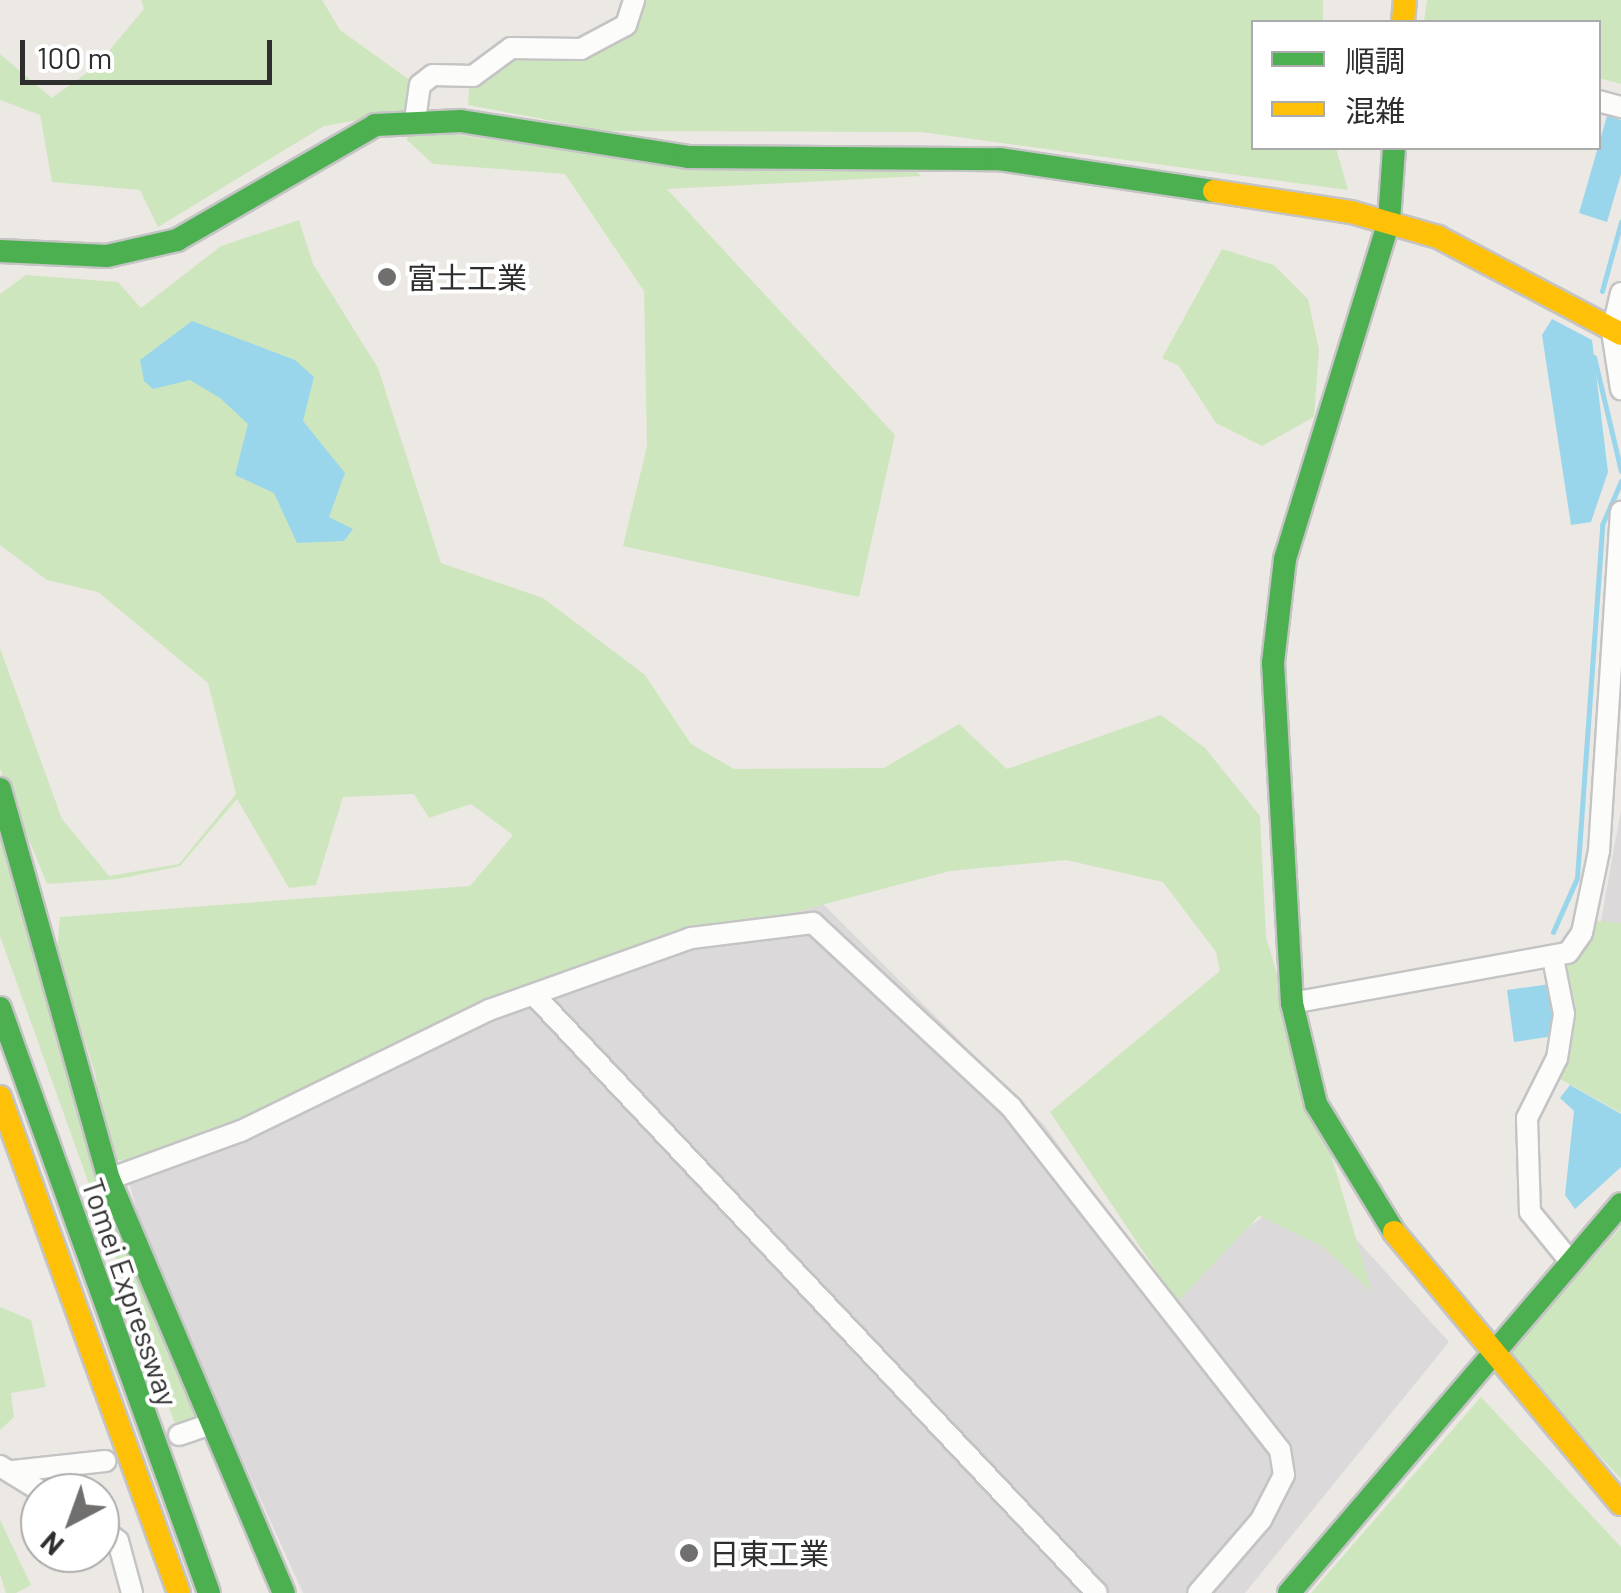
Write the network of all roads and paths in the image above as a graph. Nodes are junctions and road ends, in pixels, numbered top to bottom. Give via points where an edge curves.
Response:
1 (634, 0) edge
2 (415, 120) junction
3 (1394, 150) edge
4 (1389, 222) junction
5 (0, 251) edge
6 (1621, 293) edge
7 (1617, 332) edge
8 (1621, 390) edge
9 (1621, 512) edge
10 (0, 789) edge
11 (1553, 958) junction
12 (536, 997) junction
13 (1292, 1003) junction
14 (0, 1008) edge
15 (0, 1097) edge
16 (110, 1179) junction
17 (1621, 1204) edge
18 (1570, 1261) junction
19 (1492, 1352) junction
20 (208, 1425) junction
21 (179, 1435) dead end
22 (105, 1462) dead end
23 (6, 1468) edge
24 (1621, 1504) edge
25 (120, 1549) edge
26 (132, 1593) edge
27 (179, 1593) edge
28 (210, 1593) edge
29 (284, 1593) edge
30 (1097, 1593) edge
31 (1198, 1593) edge
32 (1290, 1593) edge

1 - 2 street via 626,26 581,50 511,48 473,76 433,74 420,85
2 - 4 main road via 688,157 999,159
2 - 5 main road via 340,139 217,224 177,240 107,256
3 - 4 main road
4 - 7 main road via 1438,237
4 - 13 main road via 1285,559 1274,663
6 - 7 street
7 - 8 street
9 - 11 street via 1599,850 1582,932
10 - 16 main road
11 - 13 street
11 - 18 street via 1564,1014 1557,1058 1527,1118 1530,1212
12 - 16 street via 408,1045 241,1131
12 - 30 street
12 - 31 street via 691,938 813,923 952,1045 1011,1108 1280,1450 1284,1475 1260,1520
13 - 19 main road via 1316,1104 1342,1156
14 - 28 main road, Tomei Expressway
15 - 27 main road, Tomei Expressway
16 - 20 main road
17 - 18 main road
18 - 19 main road
19 - 24 main road
19 - 32 main road
20 - 21 street
20 - 29 main road
22 - 23 street
25 - 26 street

